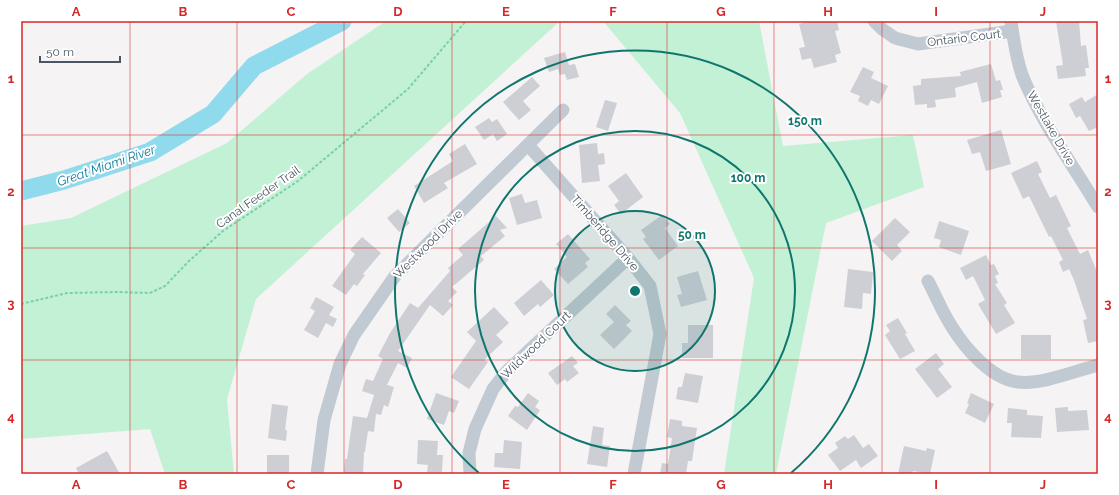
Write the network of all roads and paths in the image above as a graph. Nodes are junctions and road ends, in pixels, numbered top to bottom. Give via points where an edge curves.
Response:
1 (466, 21) edge
2 (874, 21) edge
3 (1012, 26) edge
4 (563, 110) dead end
5 (528, 146) junction
6 (1098, 207) edge
7 (628, 258) junction
8 (928, 280) dead end
9 (21, 304) edge
10 (1098, 365) edge
11 (317, 474) edge
12 (470, 474) edge
13 (634, 474) edge

1 - 9 path, Canal Feeder Trail via 408,89 298,181 223,231 165,286 150,293 67,293
2 - 3 street, Ontario Court via 895,38 918,44
3 - 6 street, Westlake Drive via 1022,74 1040,112
4 - 5 street, Westwood Drive
5 - 7 street, Timberidge Drive
5 - 11 street, Westwood Drive via 395,276 354,335 340,364 324,420
7 - 12 street, Wildwood Court via 507,371 492,389 475,429 469,453
7 - 13 street, Timberidge Drive via 650,286 660,334
8 - 10 street via 952,326 977,358 998,375 1017,382 1040,381

